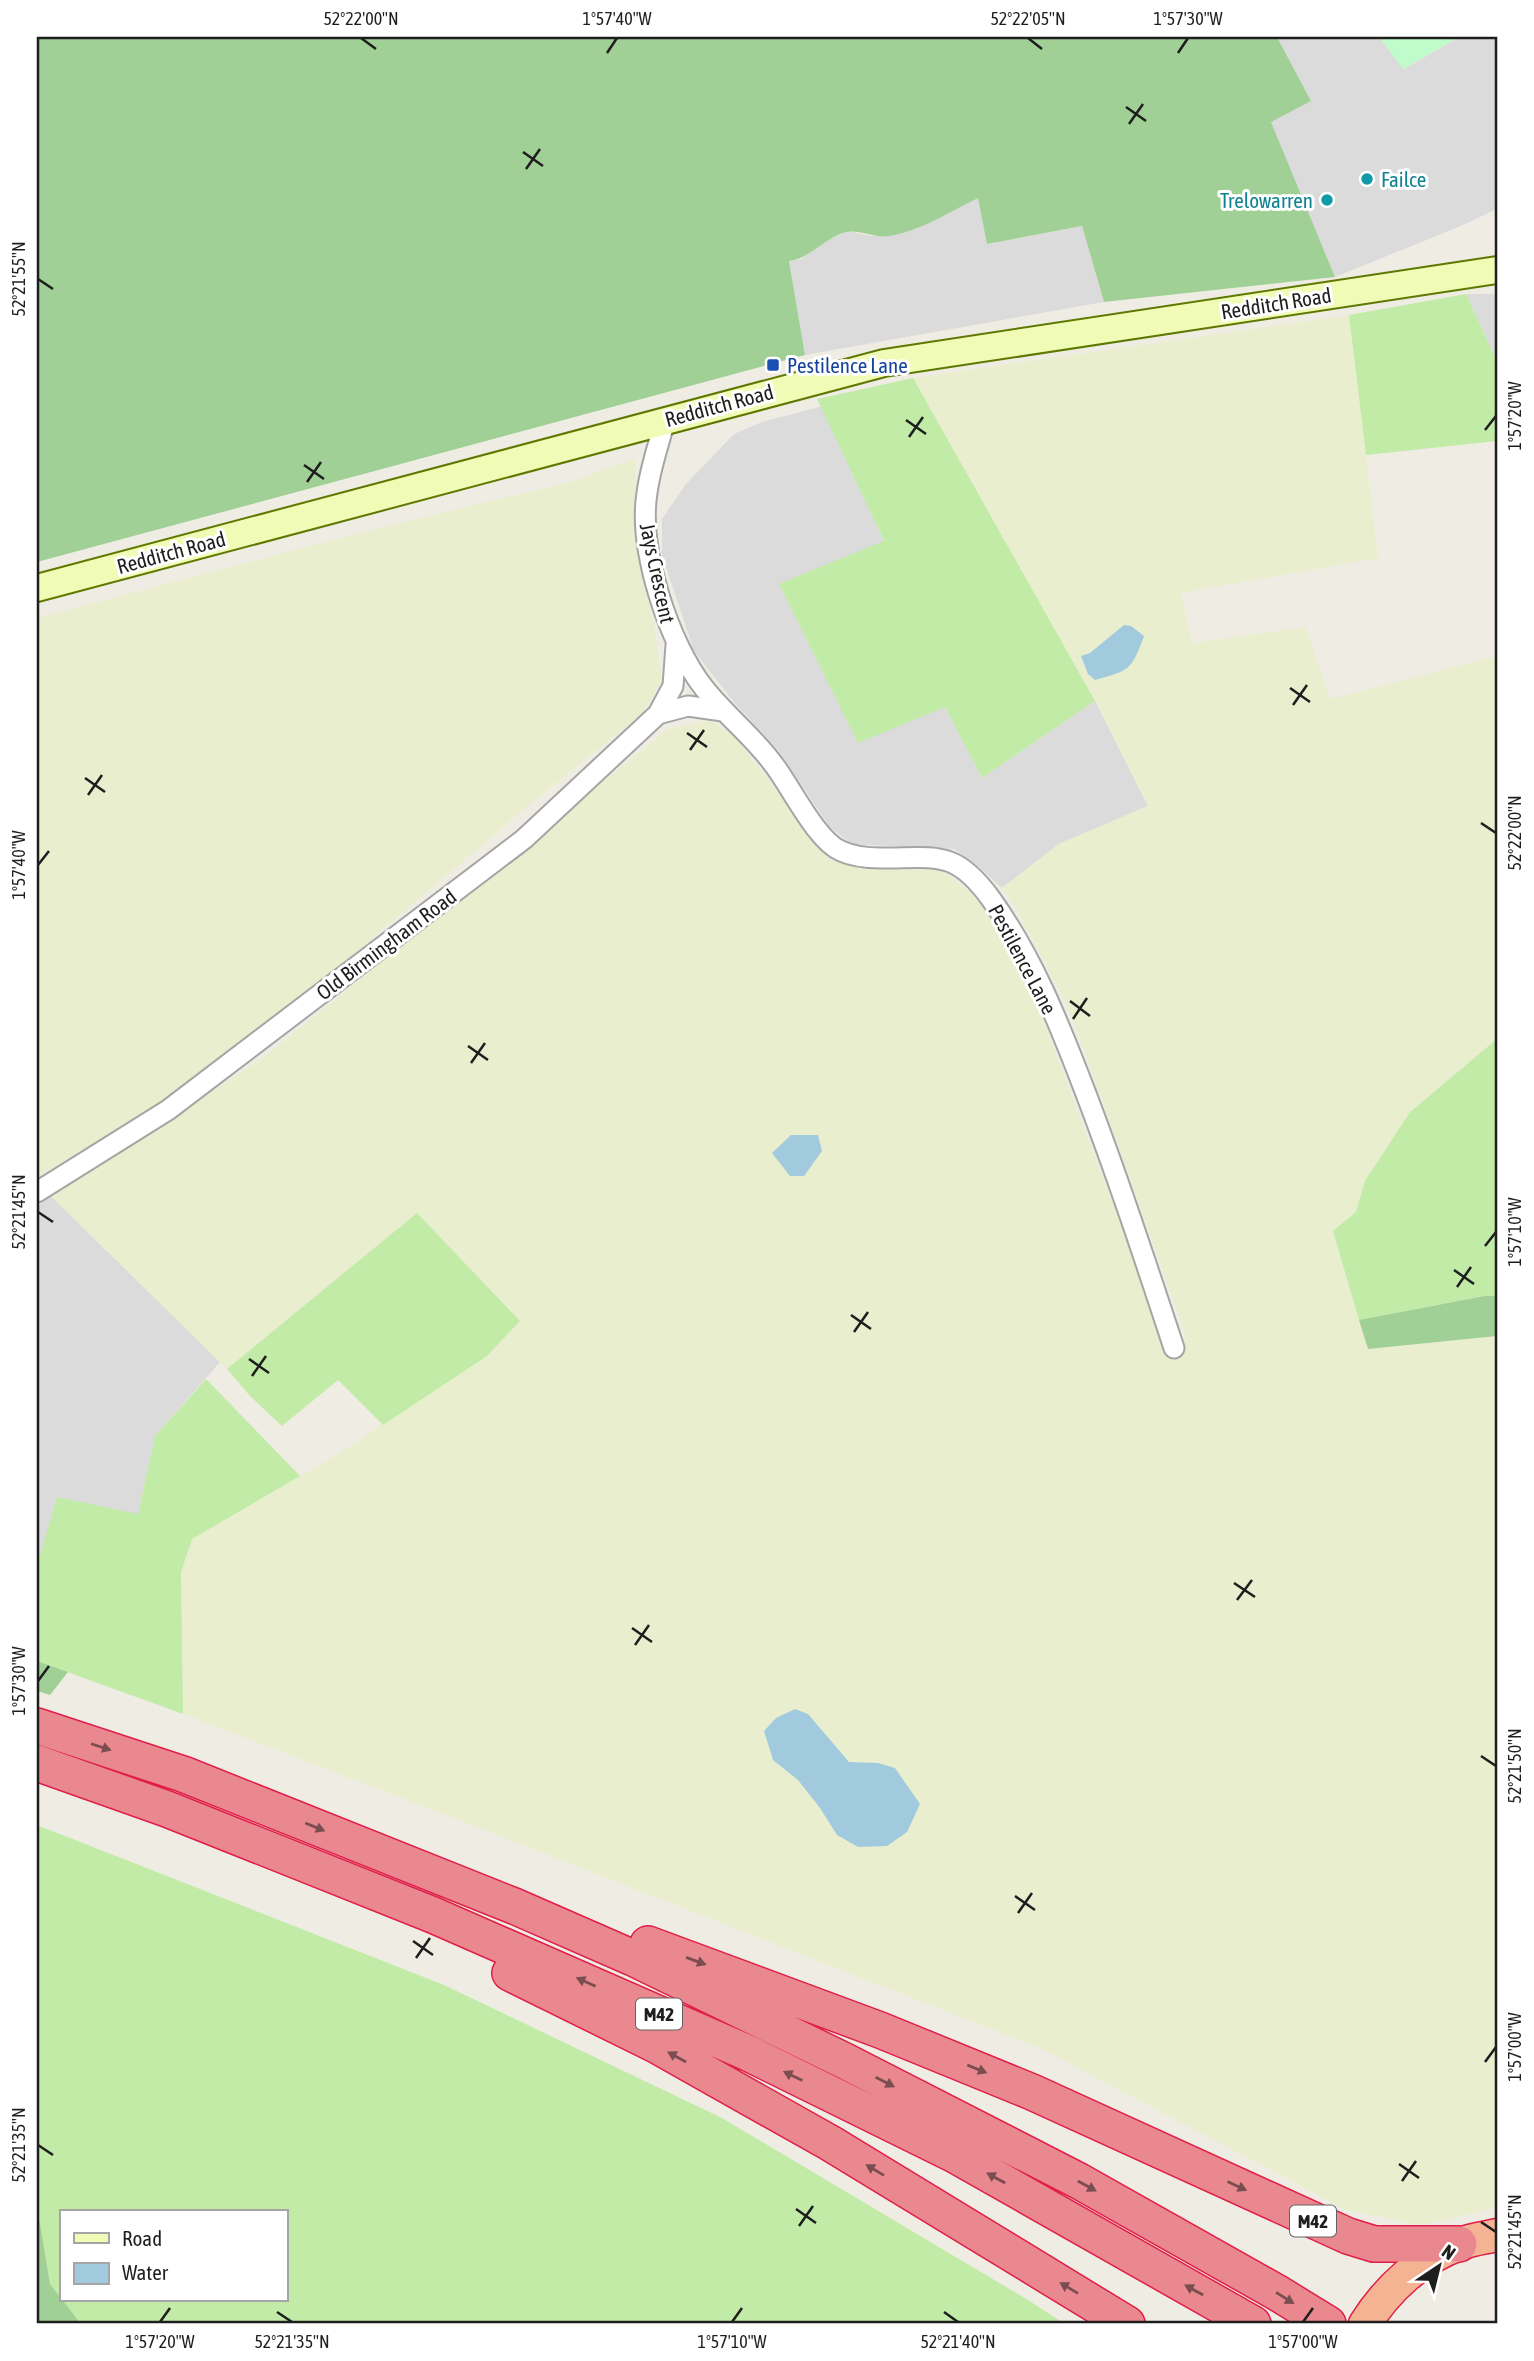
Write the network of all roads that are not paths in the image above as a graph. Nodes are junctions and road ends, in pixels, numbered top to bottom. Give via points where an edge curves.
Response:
1 (1497, 270) edge
2 (665, 420) junction
3 (37, 589) edge
4 (676, 645) junction
5 (723, 711) junction
6 (658, 714) junction
7 (37, 1192) edge
8 (1174, 1348) dead end
9 (37, 1726) edge
10 (37, 1763) edge
11 (304, 1862) junction
12 (514, 1906) junction
13 (1497, 2221) edge
14 (1476, 2240) edge
15 (1368, 2319) edge
16 (1127, 2324) edge
17 (1253, 2324) edge
18 (1328, 2324) edge

1 - 2 main road, Redditch Road via 884,363
2 - 3 main road, Redditch Road
2 - 4 street, Jays Crescent via 646,493 645,522 656,583
4 - 5 street, Pestilence Lane
4 - 6 street, Old Birmingham Road via 673,686
5 - 6 street via 688,706
5 - 8 street, Pestilence Lane via 772,761 809,818 837,850 856,857 947,859 968,872 991,899 1039,980 1070,1052
6 - 7 street, Old Birmingham Road via 524,839 168,1110
9 -> 12 highway, M42 via 183,1774
10 - 11 highway, M42
16 -> 11 highway, M42 via 807,2130 656,2045 417,1927
17 -> 11 highway, M42 via 955,2155 748,2053
12 -> 14 highway, M42 via 619,1933 880,2030 1032,2092 1348,2236 1374,2244
12 -> 18 highway, M42 via 845,2061 1079,2182
13 - 14 highway
14 - 15 highway via 1419,2266

